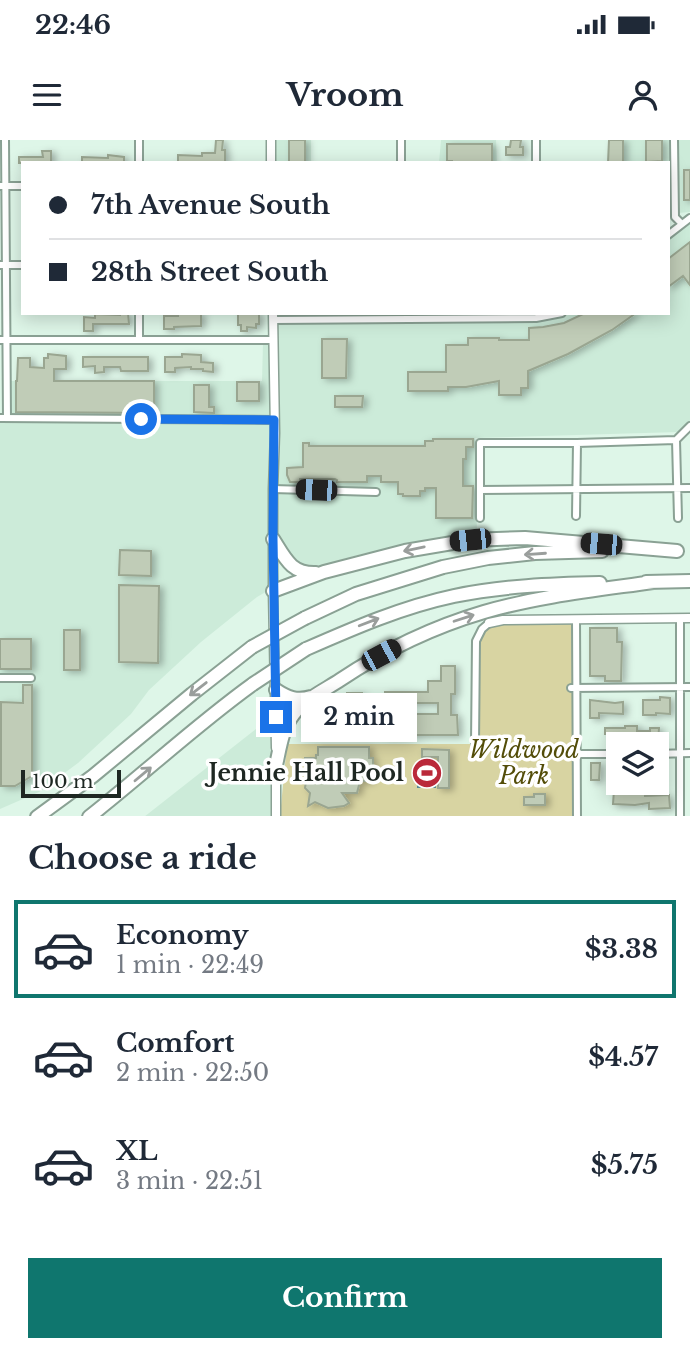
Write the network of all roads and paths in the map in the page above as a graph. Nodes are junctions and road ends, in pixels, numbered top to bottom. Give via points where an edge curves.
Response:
1 (5, 140) edge
2 (139, 140) edge
3 (271, 140) edge
4 (401, 140) edge
5 (536, 140) edge
6 (674, 140) edge
7 (139, 161) edge
8 (271, 161) edge
9 (401, 161) edge
10 (536, 161) edge
11 (3, 186) edge
12 (21, 186) edge
13 (672, 217) edge
14 (690, 218) edge
15 (681, 224) junction
16 (670, 233) edge
17 (3, 265) edge
18 (21, 265) edge
19 (139, 315) edge
20 (401, 316) edge
21 (536, 316) edge
22 (273, 317) edge
23 (4, 340) edge
24 (139, 340) junction
25 (273, 340) junction
26 (4, 418) edge
27 (274, 420) junction
28 (690, 426) edge
29 (676, 440) junction
30 (576, 443) junction
31 (576, 488) junction
32 (677, 488) junction
33 (690, 488) edge
34 (273, 489) junction
35 (480, 489) junction
36 (376, 492) dead end
37 (576, 516) dead end
38 (480, 518) dead end
39 (678, 518) dead end
40 (273, 539) junction
41 (683, 551) edge
42 (324, 572) junction
43 (690, 581) edge
44 (653, 582) junction
45 (273, 591) junction
46 (680, 618) junction
47 (690, 618) edge
48 (576, 619) junction
49 (489, 623) joint
50 (0, 678) edge
51 (31, 678) dead end
52 (680, 687) junction
53 (690, 687) edge
54 (574, 688) junction
55 (276, 690) junction
56 (317, 695) junction
57 (475, 744) dead end
58 (690, 753) edge
59 (577, 754) junction
60 (606, 754) edge
61 (669, 754) edge
62 (680, 754) junction
63 (276, 765) junction
64 (38, 816) edge
65 (90, 816) edge
66 (276, 816) edge
67 (577, 816) edge
68 (680, 816) edge

1 - 11 street
2 - 7 street
3 - 8 street
4 - 9 street
5 - 10 street
6 - 13 street
11 - 12 street
11 - 17 street
13 - 15 street
14 - 15 street
15 - 16 street
17 - 18 street
17 - 23 street
19 - 24 street
20 - 21 street
20 - 22 street
22 - 25 street
23 - 24 street
23 - 26 street
24 - 25 street
25 - 27 street
26 - 27 street
27 - 34 street
28 - 29 street
29 - 30 street
29 - 32 street
30 - 31 street
30 - 35 street via 480,443
31 - 32 street
31 - 35 street
31 - 37 street
32 - 33 street
32 - 39 street
34 - 36 street
34 - 40 street
35 - 38 street
40 - 42 highway via 298,570
40 - 45 street
41 -> 42 highway via 525,538 470,540
41 -> 64 highway, bridge via 488,558 356,594 253,648
42 - 45 highway
43 - 44 highway
56 -> 44 highway via 412,638 461,619 528,602
65 -> 44 highway, bridge via 253,684 306,649 370,621 454,596 513,587
45 - 55 street
46 - 47 street
46 - 48 street
46 - 52 street
48 - 49 street
48 - 54 street
49 - 57 street via 476,641
50 - 51 street
52 - 53 street
52 - 54 street
52 - 62 street
54 - 59 street
55 - 56 highway via 295,699
55 - 63 street
56 - 63 highway via 299,708 286,726
58 - 62 street
59 - 60 street
59 - 67 street
61 - 62 street
62 - 68 street
63 - 66 street

